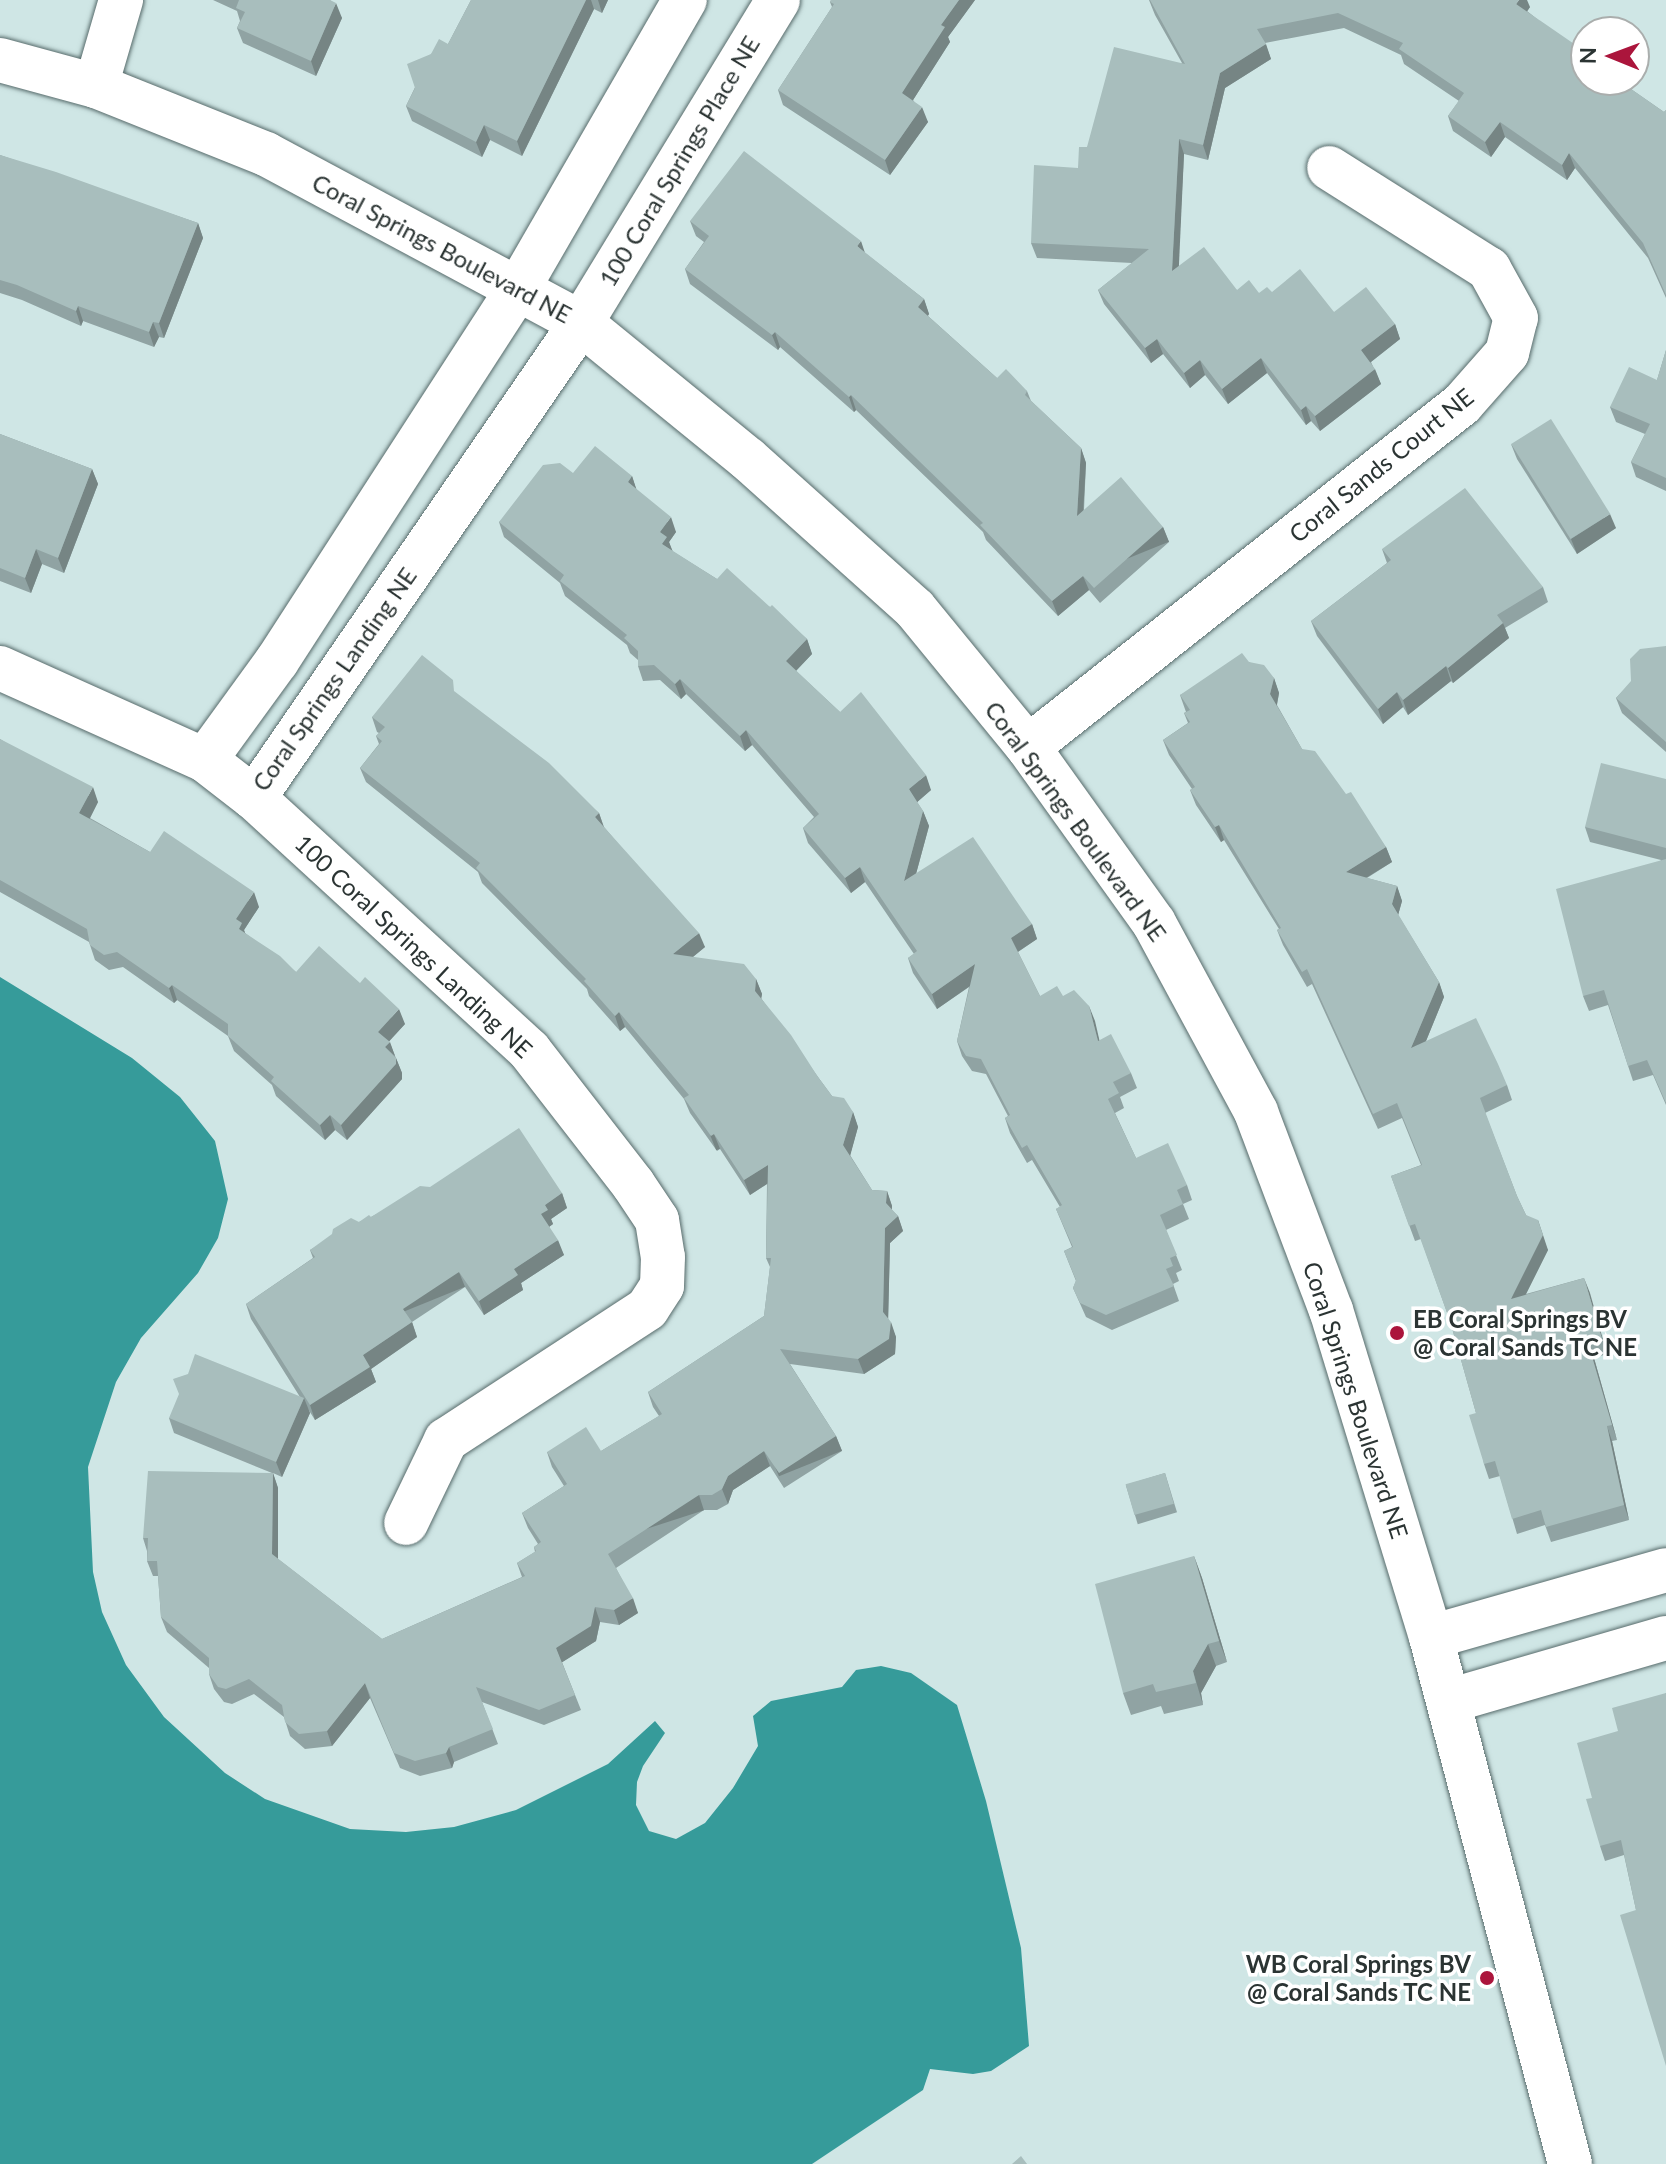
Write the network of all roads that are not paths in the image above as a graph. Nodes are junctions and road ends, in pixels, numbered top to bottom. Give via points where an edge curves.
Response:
1 (121, 0) edge
2 (685, 0) edge
3 (778, 0) edge
4 (0, 60) edge
5 (96, 86) junction
6 (1329, 168) dead end
7 (519, 287) junction
8 (581, 323) junction
9 (0, 668) edge
10 (1028, 747) junction
11 (205, 760) junction
12 (254, 798) junction
13 (406, 1523) dead end
14 (1666, 1570) edge
15 (1431, 1637) junction
16 (1666, 1638) edge
17 (1449, 1701) junction
18 (1570, 2164) edge

1 - 5 street
2 - 7 street
3 - 8 street, 100 Coral Springs Place NE
4 - 5 street, Coral Springs Boulevard NE
5 - 7 street, Coral Springs Boulevard NE via 266,154
6 - 10 street, Coral Sands Court NE via 1489,269 1516,318 1507,353 1462,404
7 - 8 street, Coral Springs Boulevard NE
7 - 11 street via 277,661
8 - 10 street, Coral Springs Boulevard NE via 748,459 915,609
8 - 12 street, Coral Springs Landing NE
9 - 11 street, Coral Springs Landing NE
10 - 15 street, Coral Springs Boulevard NE via 1154,923 1256,1112 1331,1310
11 - 12 street, Coral Springs Landing NE
12 - 13 street, 100 Coral Springs Landing NE via 529,1050 657,1220 662,1286 647,1309 446,1440
14 - 15 street
15 - 17 street, Coral Springs Boulevard NE
16 - 17 street
17 - 18 street, Coral Springs Boulevard NE

